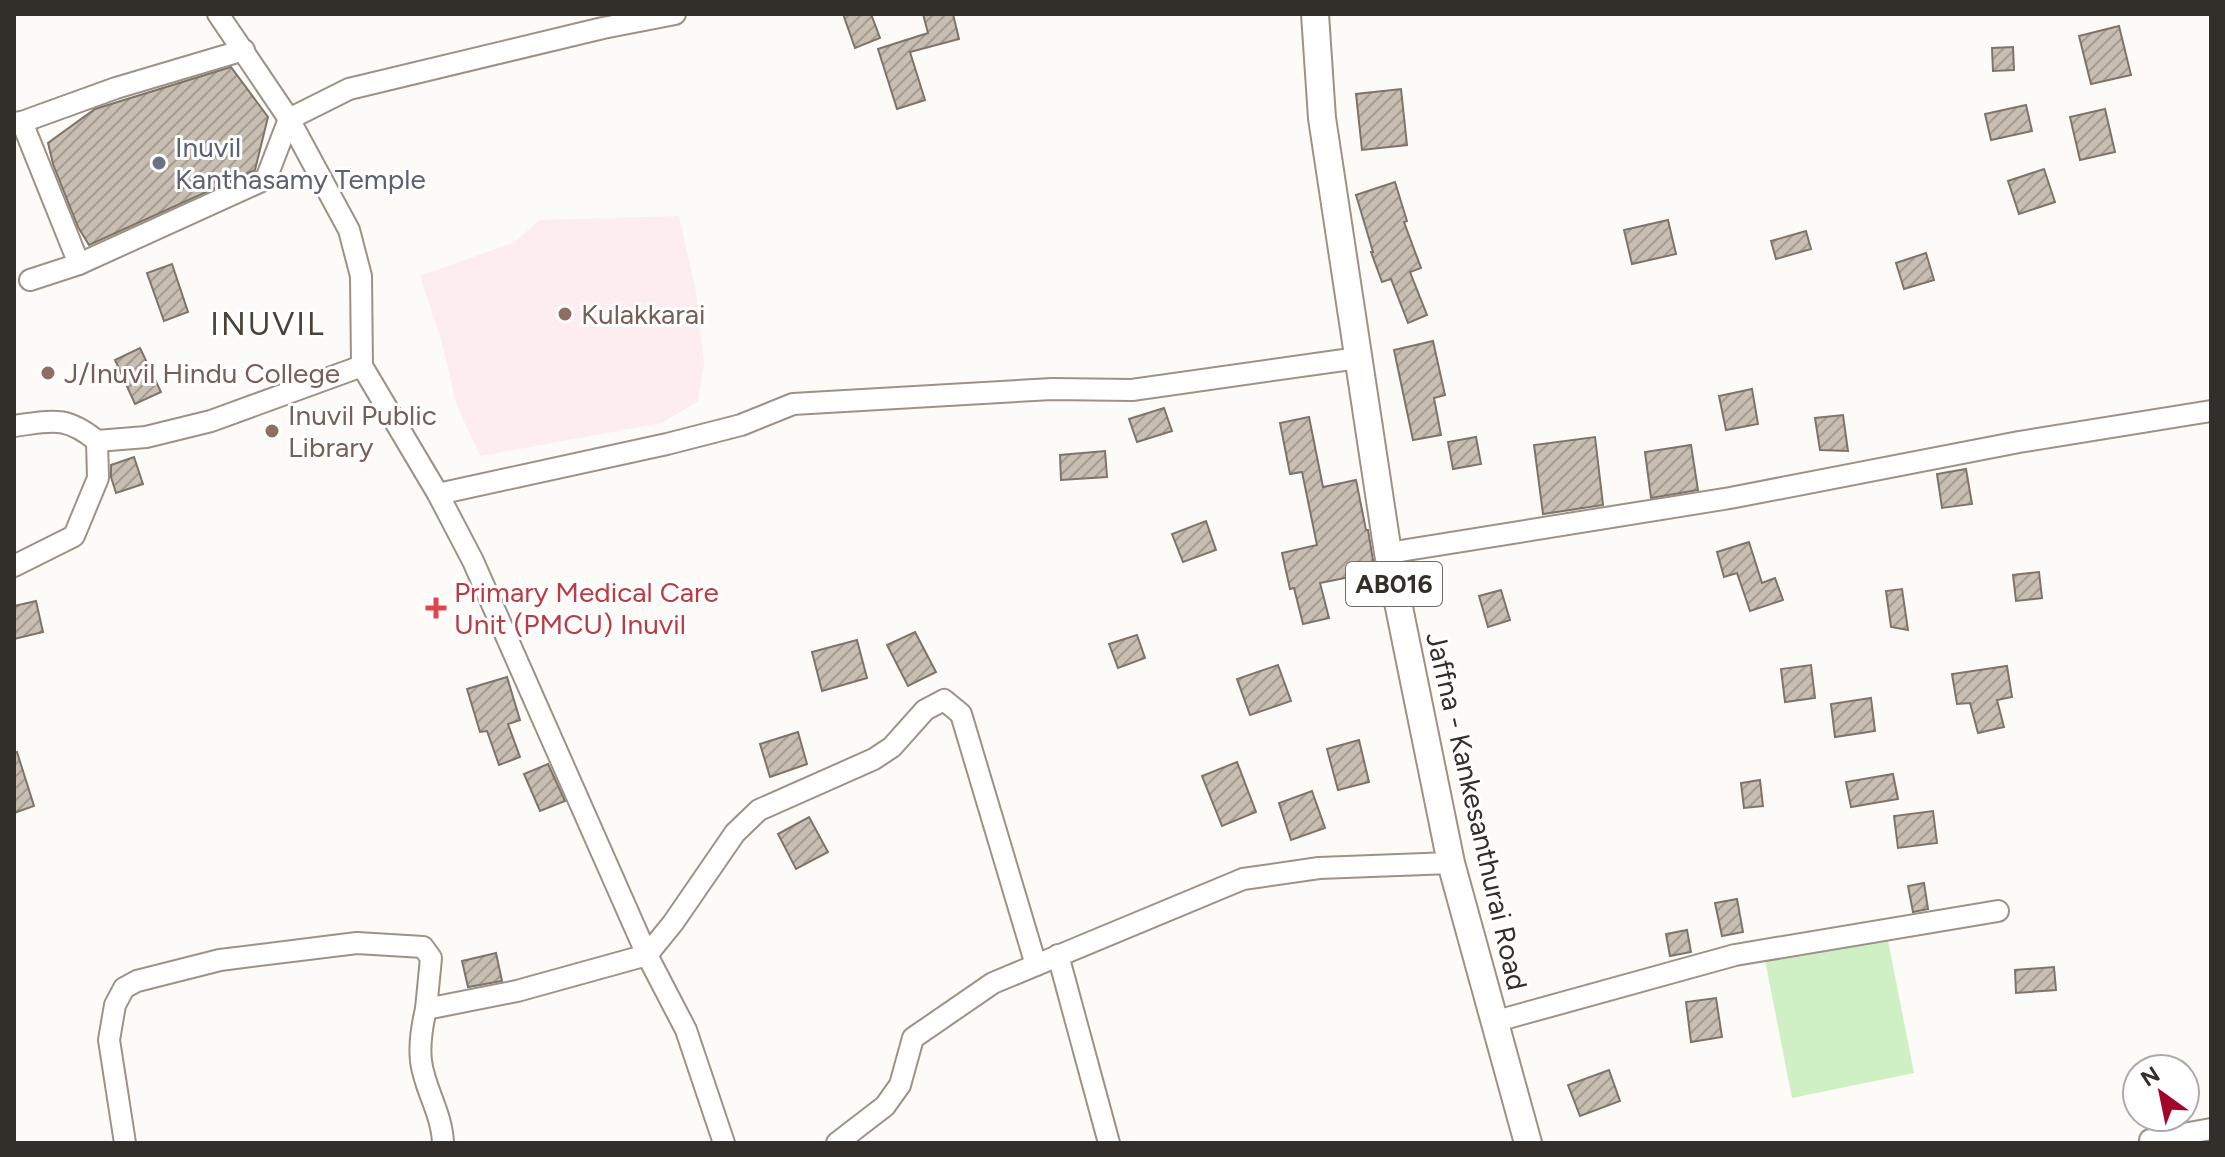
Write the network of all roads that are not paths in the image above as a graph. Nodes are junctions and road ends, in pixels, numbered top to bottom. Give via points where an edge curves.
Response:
1 (218, 14) edge
2 (675, 14) edge
3 (1315, 14) edge
4 (244, 50) junction
5 (289, 119) junction
6 (18, 123) edge
7 (79, 264) junction
8 (30, 280) dead end
9 (1358, 358) junction
10 (362, 366) junction
11 (2211, 411) edge
12 (14, 426) edge
13 (97, 441) junction
14 (438, 494) junction
15 (1388, 553) junction
16 (14, 566) edge
17 (1451, 863) junction
18 (1998, 911) dead end
19 (647, 955) junction
20 (1058, 955) junction
21 (1036, 965) junction
22 (426, 1009) junction
23 (1493, 1022) junction
24 (2211, 1129) edge
25 (125, 1143) edge
26 (443, 1143) edge
27 (724, 1143) edge
28 (837, 1143) edge
29 (1109, 1143) edge
30 (1528, 1143) edge
31 (2151, 1143) edge

1 - 4 street
2 - 5 street via 349,89
3 - 9 main road, Jaffna - Kankesanthurai Road / AB016 via 1322,118
4 - 5 street
4 - 6 street
5 - 7 street via 266,179
5 - 10 street via 349,230 361,276
6 - 7 street
7 - 8 street
9 - 14 street via 1132,390 1052,389 793,404 741,425 667,444
9 - 15 main road, Jaffna - Kankesanthurai Road / AB016
10 - 13 street via 211,421 146,437
10 - 14 street
11 - 15 street
12 - 13 street via 59,420
13 - 16 street via 98,478 74,536
14 - 19 street via 473,561
15 - 17 main road, Jaffna - Kankesanthurai Road / AB016
17 - 20 street via 1319,868 1243,879
17 - 23 main road, Jaffna - Kankesanthurai Road / AB016
18 - 23 street via 1735,955
19 - 21 street via 735,833 759,810 874,759 925,710 944,700 961,714
19 - 22 street via 517,991
19 - 27 street via 686,1030
20 - 21 street
20 - 29 street
21 - 28 street via 993,983 913,1038 900,1085 885,1106
22 - 25 street via 431,958 423,947 412,945 357,943 235,958 137,981 124,988 115,1005 109,1040
22 - 26 street via 421,1063 443,1127
23 - 30 main road, Jaffna - Kankesanthurai Road / AB016
24 - 31 street

